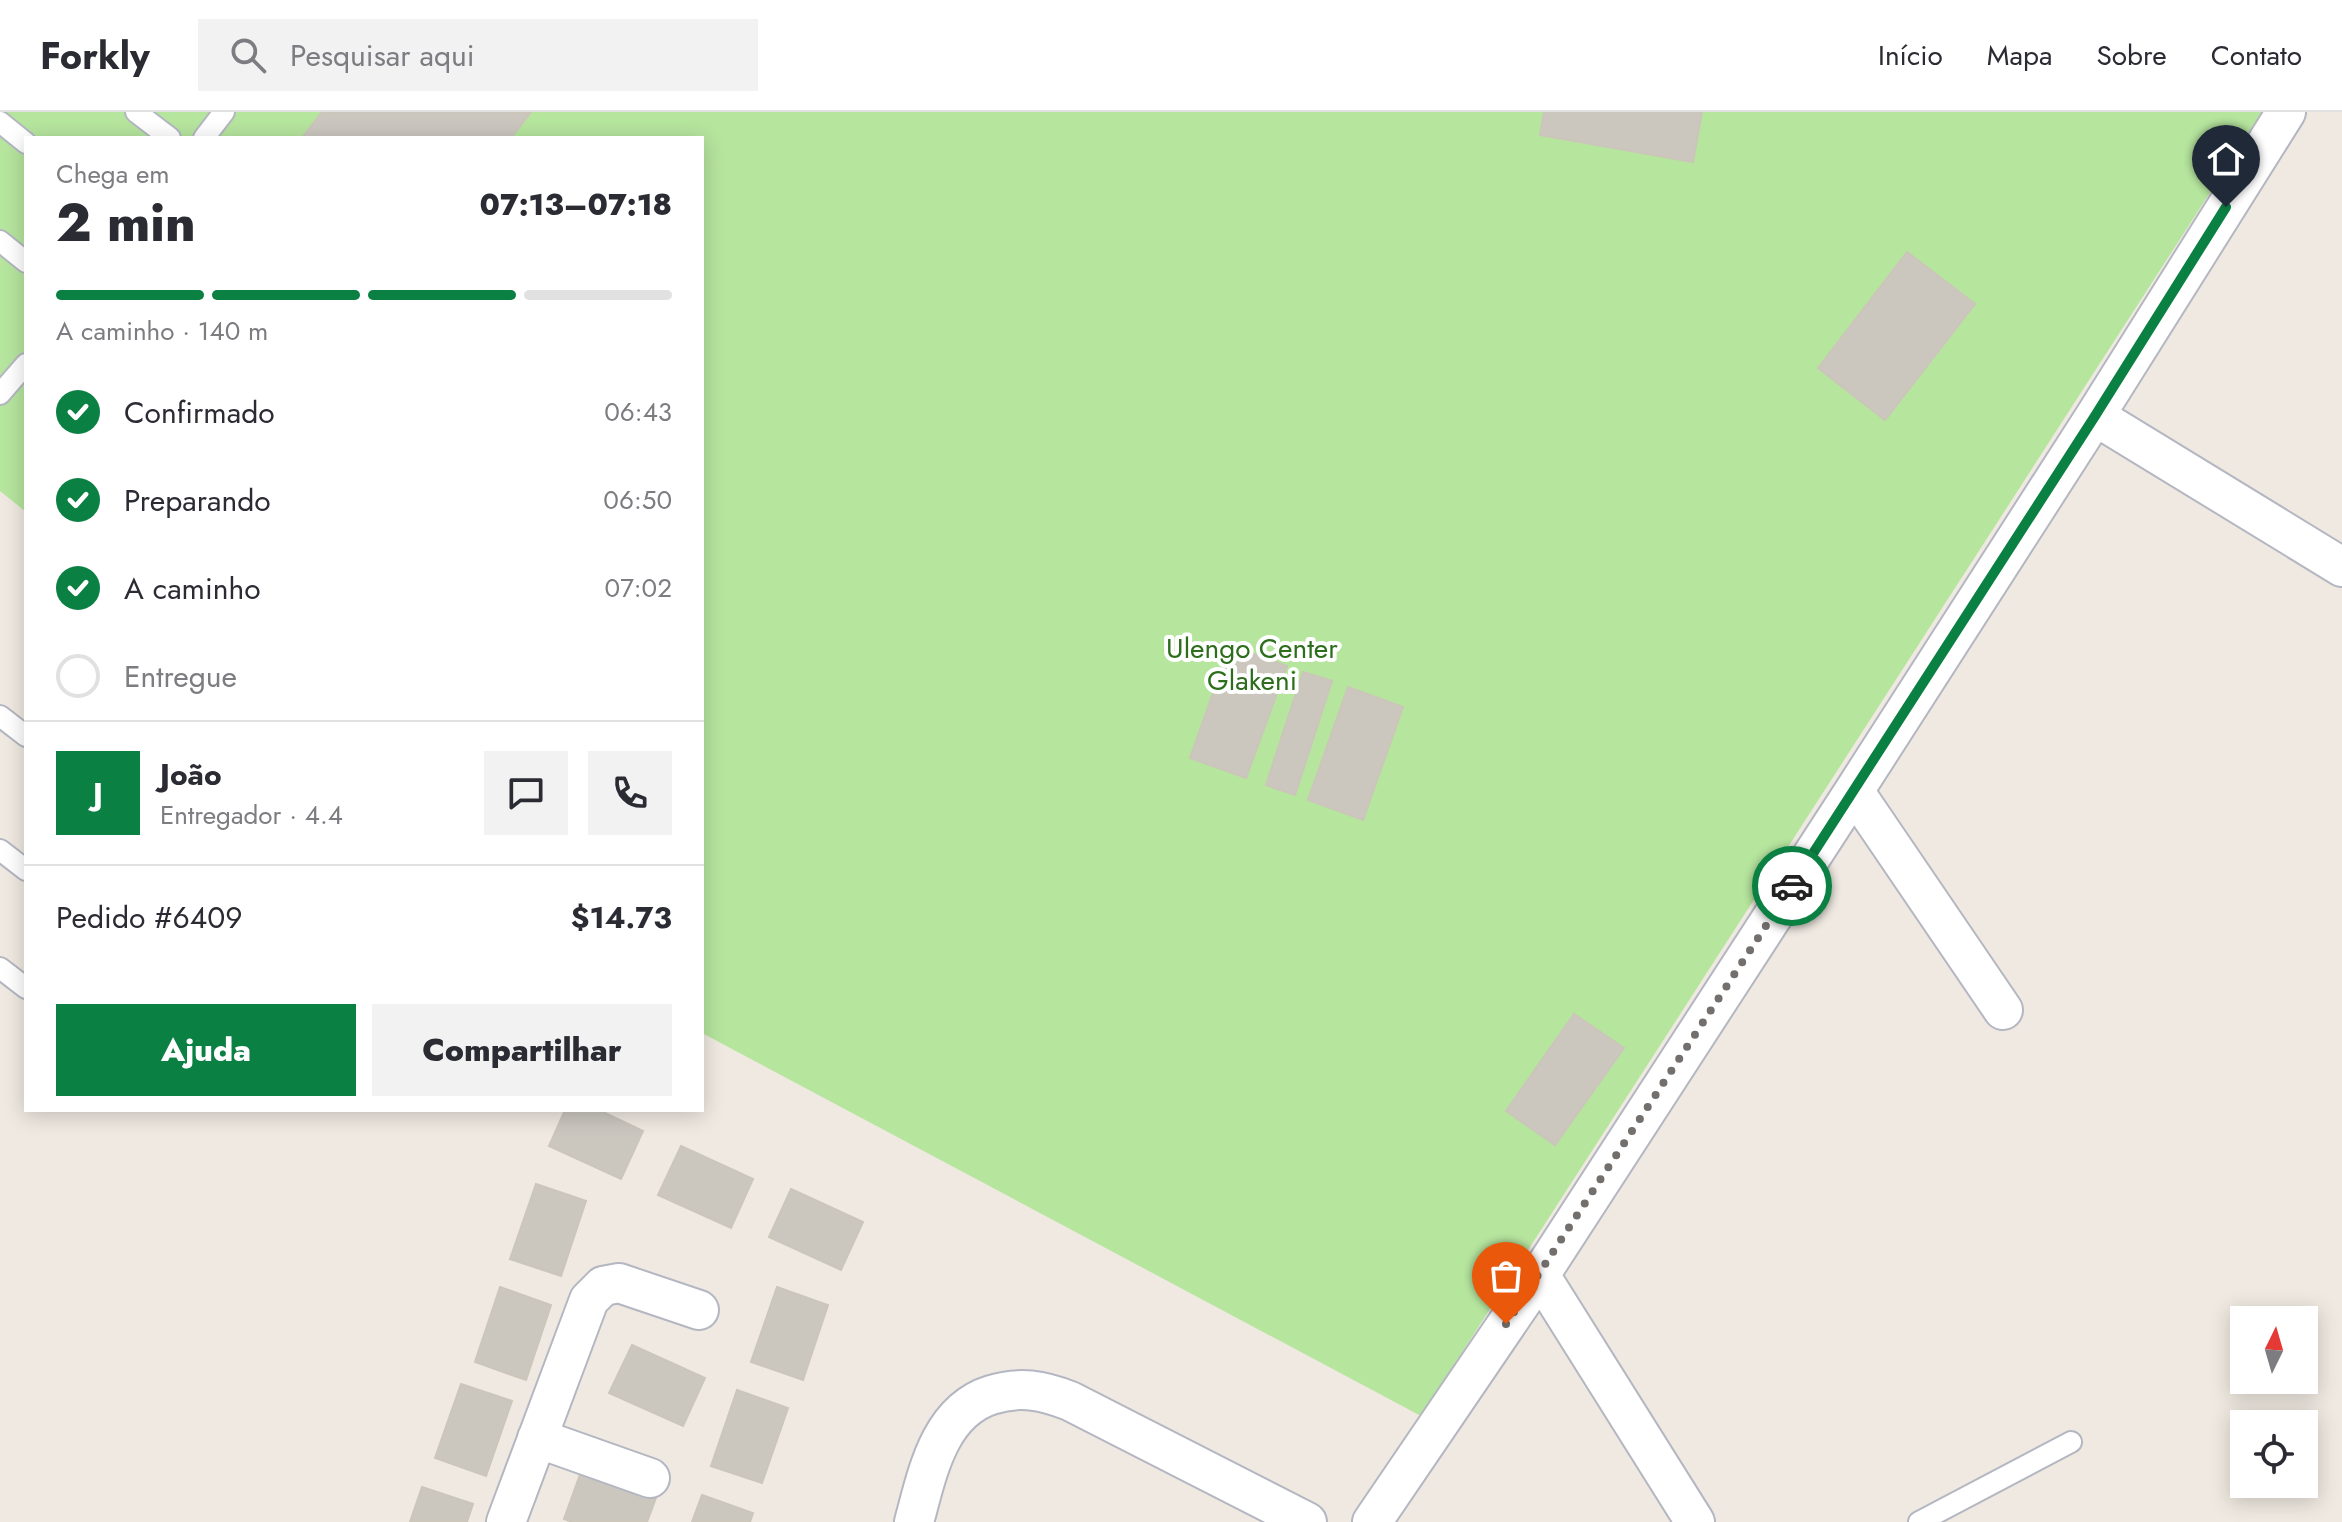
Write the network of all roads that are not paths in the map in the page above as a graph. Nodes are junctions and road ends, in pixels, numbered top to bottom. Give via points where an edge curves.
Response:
1 (136, 112) edge
2 (224, 112) edge
3 (2286, 112) edge
4 (0, 122) edge
5 (167, 136) edge
6 (206, 136) edge
7 (24, 141) edge
8 (0, 241) edge
9 (24, 260) edge
10 (0, 362) edge
11 (21, 370) edge
12 (0, 394) edge
13 (2095, 416) junction
14 (2342, 567) edge
15 (0, 716) edge
16 (24, 734) edge
17 (1854, 791) junction
18 (0, 850) edge
19 (24, 868) edge
20 (0, 968) edge
21 (24, 986) edge
22 (2003, 1010) dead end
23 (1540, 1275) junction
24 (699, 1310) dead end
25 (537, 1438) junction
26 (2071, 1442) dead end
27 (650, 1478) dead end
28 (1694, 1521) edge
29 (506, 1522) edge
30 (914, 1522) edge
31 (1307, 1522) edge
32 (1372, 1522) edge
33 (1919, 1522) edge

1 - 5 lane
2 - 6 lane
3 - 13 street
4 - 7 lane
8 - 9 lane
10 - 11 lane
11 - 12 lane
13 - 14 street
13 - 17 street
15 - 16 lane
17 - 22 street
17 - 23 street
18 - 19 lane
20 - 21 lane
23 - 28 street
23 - 32 street
24 - 25 street via 619,1283 603,1286 589,1300
25 - 27 street
25 - 29 street
26 - 33 lane
30 - 31 street via 931,1464 952,1422 983,1398 1022,1389 1043,1390 1070,1401

